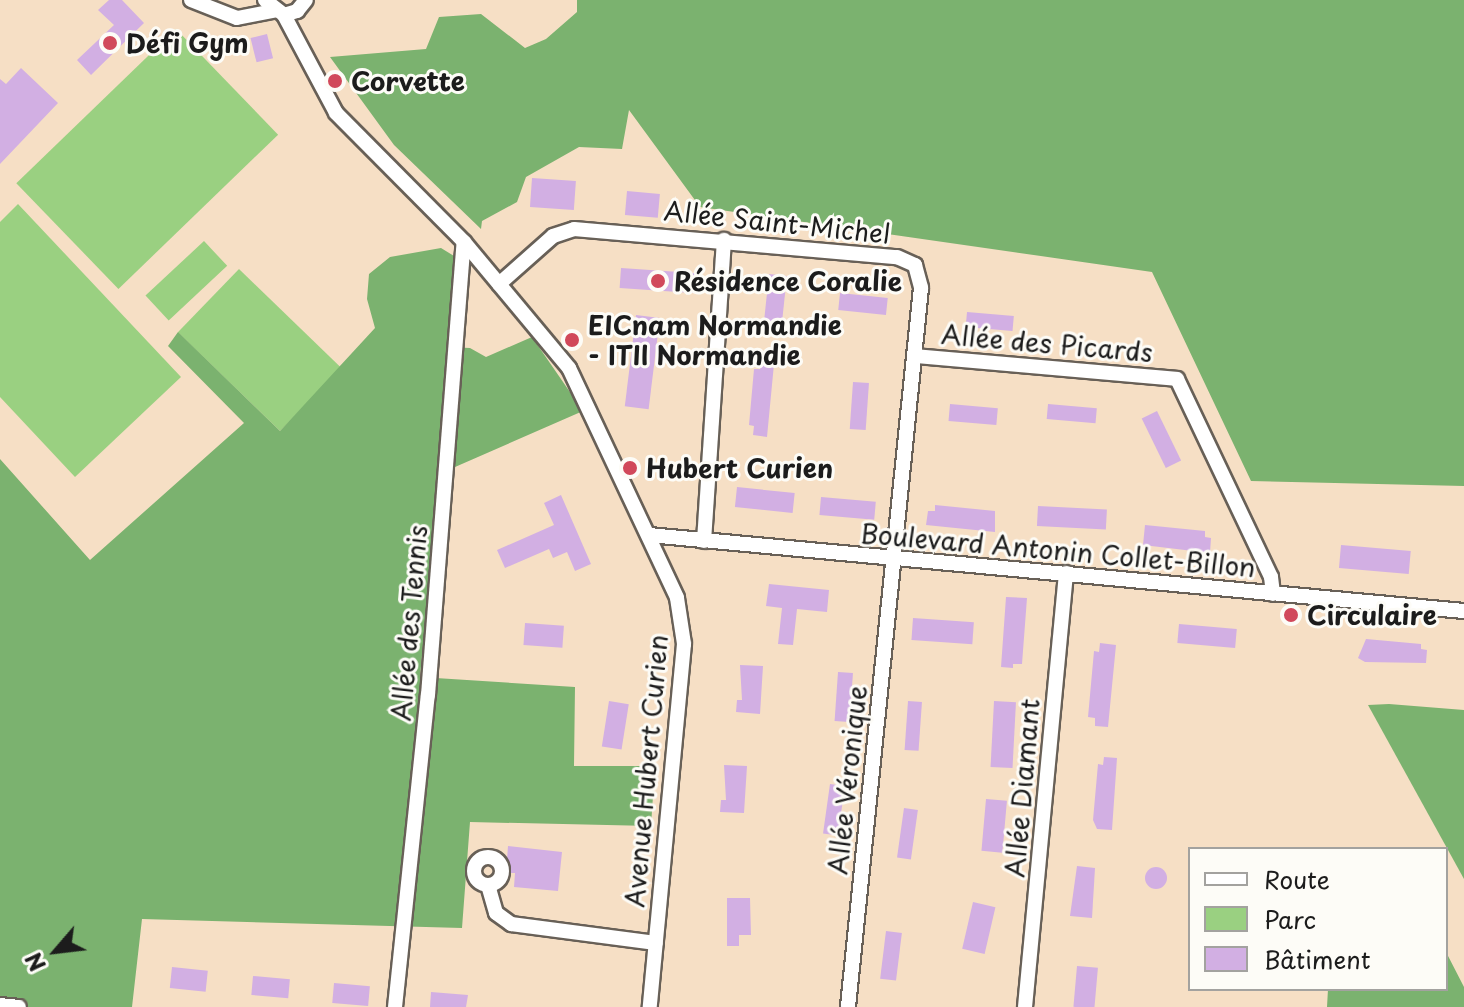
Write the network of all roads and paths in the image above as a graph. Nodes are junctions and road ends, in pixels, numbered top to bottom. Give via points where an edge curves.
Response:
1 (191, 0) edge
2 (278, 7) edge
3 (724, 240) junction
4 (464, 242) junction
5 (499, 284) junction
6 (915, 356) junction
7 (649, 535) junction
8 (704, 541) junction
9 (895, 559) junction
10 (1066, 573) junction
11 (1273, 594) junction
12 (1464, 611) edge
13 (488, 885) dead end
14 (656, 943) junction
15 (0, 1005) edge
16 (19, 1007) edge
17 (395, 1007) edge
18 (650, 1007) edge
19 (848, 1007) edge
20 (1025, 1007) edge

1 - 2 street via 237,18
2 - 4 street, Avenue Hubert Curien via 336,113
3 - 5 street, Allée Saint-Michel via 574,229 553,236
3 - 6 street, Allée Saint-Michel via 897,257 915,265 921,288
3 - 8 street
4 - 5 street, Avenue Hubert Curien
4 - 17 street, Allée des Tennis via 428,695
5 - 7 street, Avenue Hubert Curien via 569,368
6 - 9 street, Allée Saint-Michel
6 - 11 street, Allée des Picards via 1177,379 1271,577
7 - 8 street, Boulevard Antonin Collet-Billon
7 - 14 street, Avenue Hubert Curien via 677,598 684,644
8 - 9 street, Boulevard Antonin Collet-Billon
9 - 10 street, Boulevard Antonin Collet-Billon
9 - 19 street, Allée Véronique
10 - 11 street, Boulevard Antonin Collet-Billon
10 - 20 street, Allée Diamant
11 - 12 street, Boulevard Antonin Collet-Billon
13 - 14 street via 496,913 511,924
14 - 18 street, Avenue Hubert Curien
15 - 16 street

